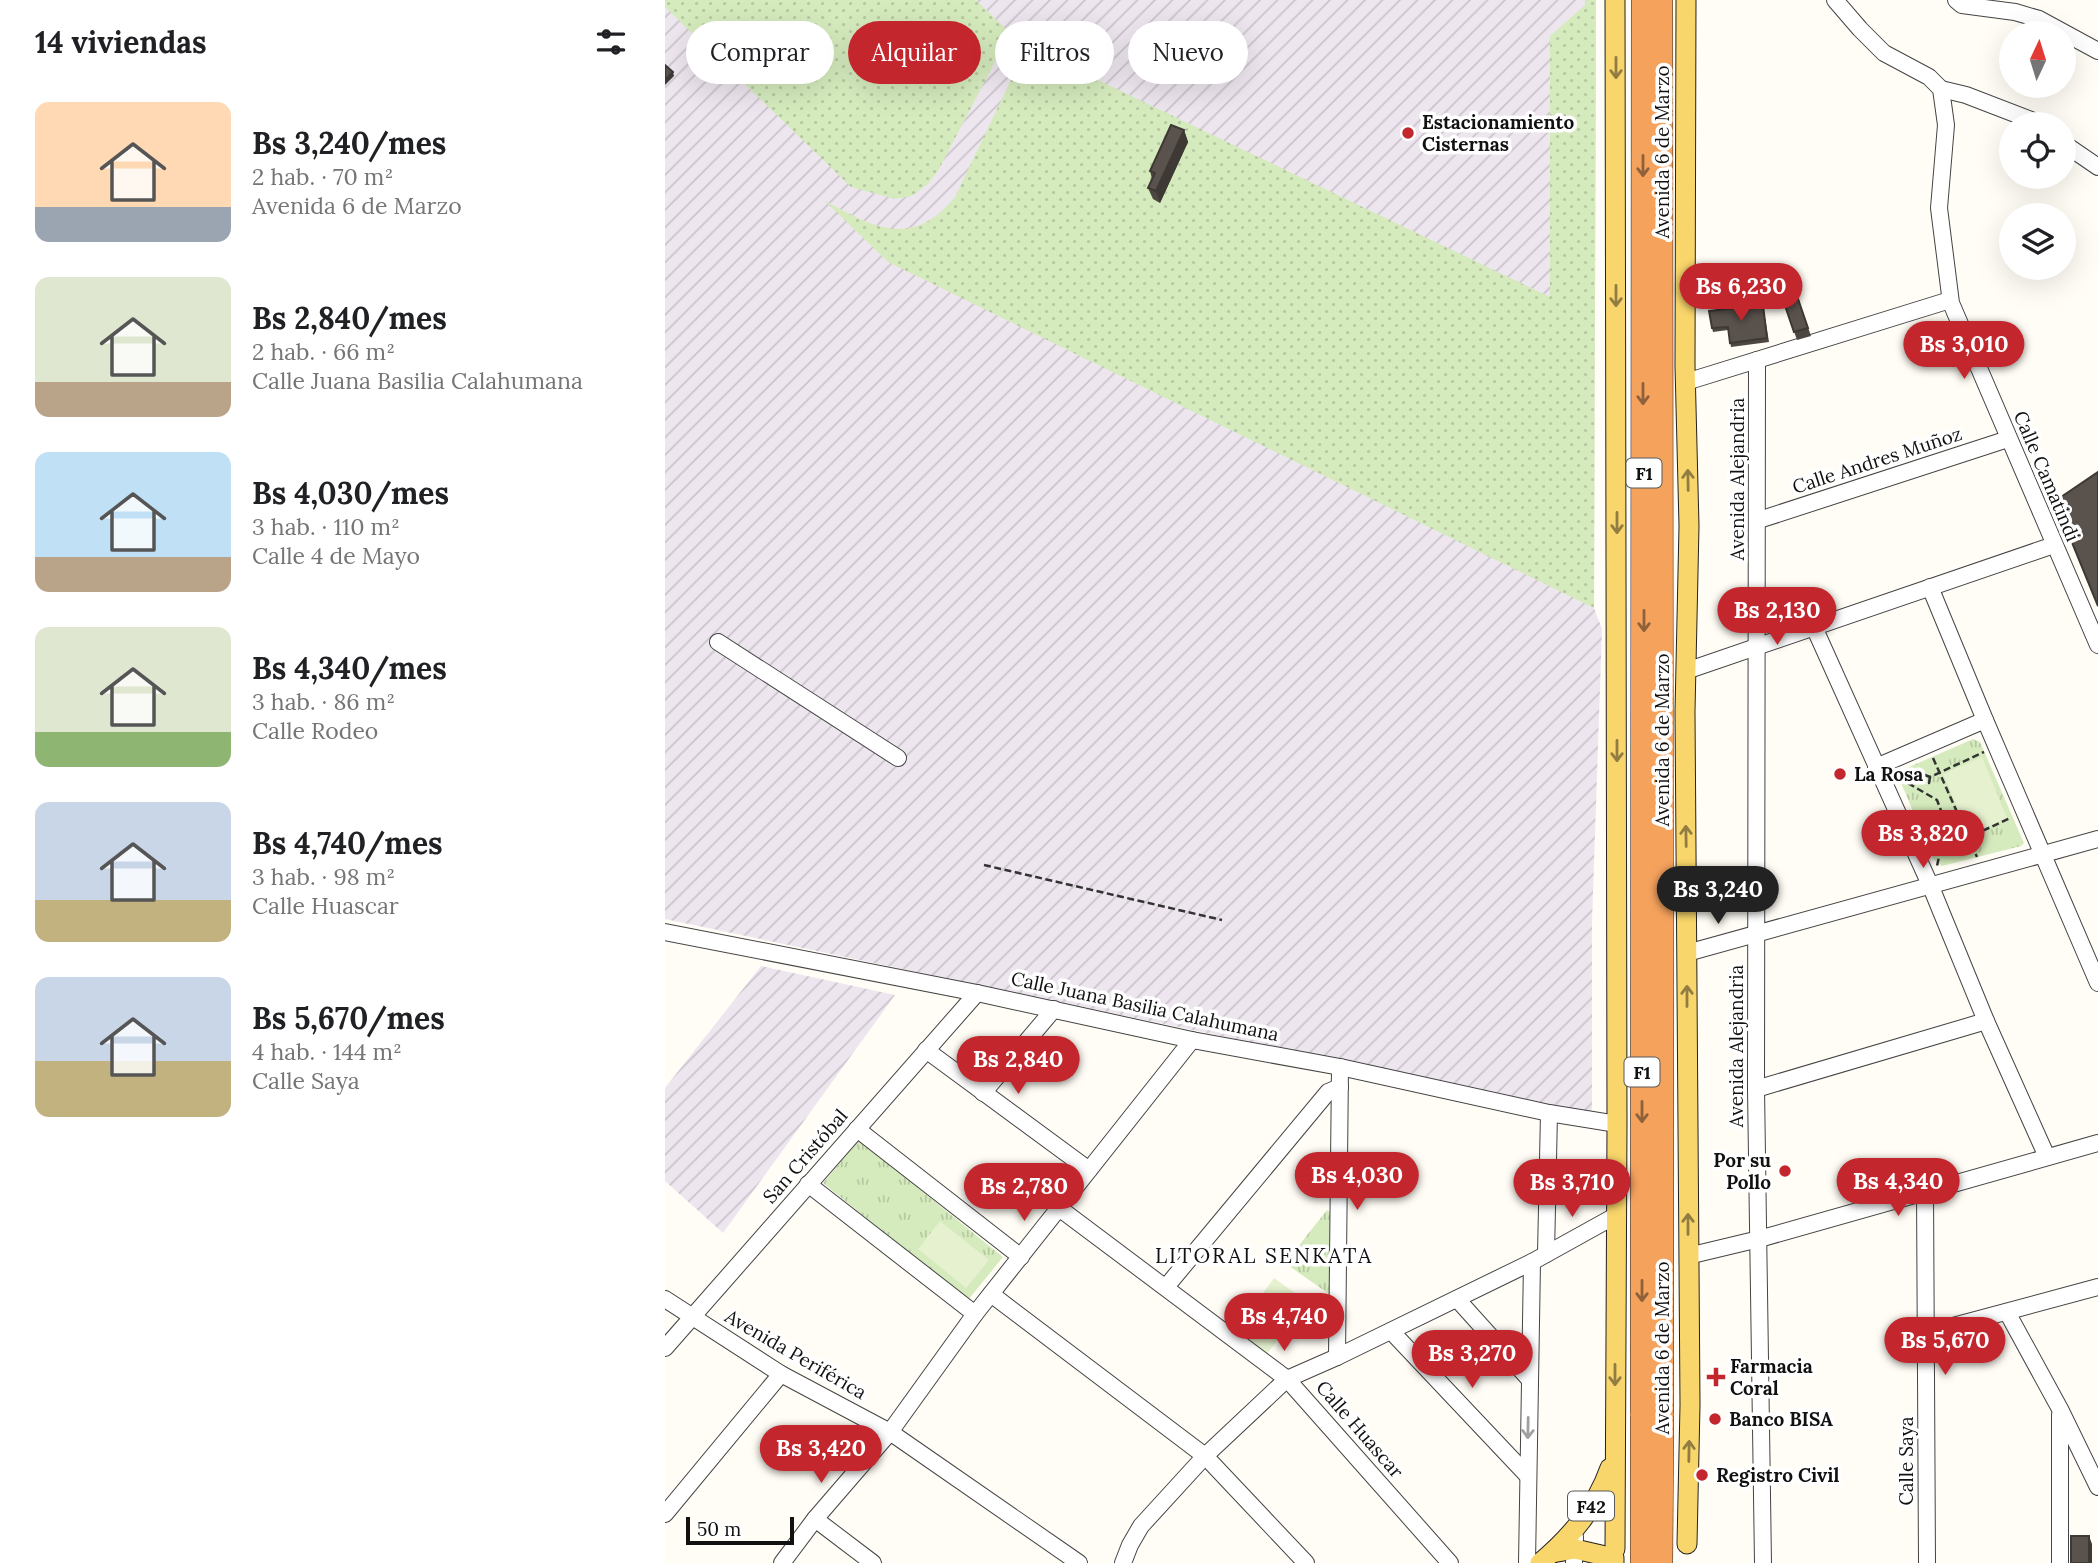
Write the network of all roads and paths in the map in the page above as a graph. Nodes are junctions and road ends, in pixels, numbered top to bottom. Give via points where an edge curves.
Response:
1 (1615, 0) edge
2 (1643, 0) edge
3 (1661, 0) edge
4 (1686, 0) edge
5 (1835, 0) edge
6 (1956, 0) edge
7 (2098, 51) edge
8 (1941, 89) junction
9 (2010, 112) edge
10 (2076, 152) edge
11 (2098, 167) edge
12 (1950, 300) junction
13 (1757, 360) junction
14 (1686, 382) junction
15 (2008, 439) junction
16 (1759, 520) junction
17 (2054, 545) junction
18 (1930, 587) junction
19 (1814, 627) junction
20 (718, 642) dead end
21 (2098, 645) edge
22 (1758, 646) junction
23 (1686, 671) junction
24 (1985, 720) junction
25 (1987, 751) dead end
26 (1932, 755) dead end
27 (898, 758) dead end
28 (1876, 767) junction
29 (1940, 772) junction
30 (1895, 780) dead end
31 (1912, 786) junction
32 (1942, 812) junction
33 (2016, 816) dead end
34 (1914, 824) dead end
35 (1969, 838) junction
36 (2098, 839) edge
37 (1941, 850) junction
38 (2043, 853) junction
39 (1979, 860) dead end
40 (1932, 864) dead end
41 (984, 865) dead end
42 (1931, 887) junction
43 (1222, 920) dead end
44 (665, 932) edge
45 (1758, 935) junction
46 (1687, 953) junction
47 (2098, 983) edge
48 (977, 993) junction
49 (1054, 1009) junction
50 (1986, 1021) junction
51 (1192, 1040) junction
52 (926, 1050) junction
53 (1341, 1067) junction
54 (1340, 1087) junction
55 (1756, 1089) junction
56 (983, 1093) junction
57 (1549, 1113) junction
58 (1617, 1124) junction
59 (857, 1129) junction
60 (2098, 1143) edge
61 (2047, 1157) junction
62 (1089, 1170) junction
63 (808, 1184) junction
64 (1925, 1191) junction
65 (1059, 1208) junction
66 (1615, 1216) junction
67 (1759, 1239) junction
68 (1688, 1256) junction
69 (1021, 1257) junction
70 (1539, 1258) junction
71 (1166, 1287) junction
72 (2098, 1287) edge
73 (992, 1294) junction
74 (665, 1299) edge
75 (1457, 1299) junction
76 (2007, 1312) junction
77 (975, 1314) junction
78 (691, 1317) junction
79 (1391, 1331) junction
80 (1927, 1333) junction
81 (665, 1348) edge
82 (1337, 1357) junction
83 (781, 1374) junction
84 (1287, 1379) junction
85 (1529, 1379) junction
86 (2060, 1409) junction
87 (1652, 1416) junction
88 (890, 1432) junction
89 (1614, 1450) junction
90 (1205, 1456) junction
91 (1527, 1475) junction
92 (2098, 1487) edge
93 (665, 1514) edge
94 (815, 1519) junction
95 (1575, 1548) edge
96 (1687, 1553) edge
97 (1546, 1558) edge
98 (1615, 1558) edge
99 (782, 1563) edge
100 (873, 1563) edge
101 (1079, 1563) edge
102 (1123, 1563) edge
103 (1305, 1563) edge
104 (1450, 1563) edge
105 (1527, 1563) edge
106 (1642, 1563) edge
107 (1661, 1563) edge
108 (1763, 1563) edge
109 (1927, 1563) edge
110 (2060, 1563) edge

1 -> 58 main road
2 -> 87 highway, Avenida 6 de Marzo / F1
3 - 87 highway, Avenida 6 de Marzo / F1
4 - 14 main road, Avenida 6 de Marzo
5 - 8 street via 1884,53 1929,77
6 - 7 street via 1962,5 2039,19
8 - 9 street
8 - 12 street, Calle Camatindi via 1946,125 1940,208
10 - 11 street
12 - 13 street
12 - 15 street, Calle Camatindi
13 - 14 street
13 - 16 street, Avenida Alejandria
23 -> 14 main road, Avenida 6 de Marzo
15 - 16 street, Calle Andres Muñoz
15 - 17 street, Calle Camatindi
16 - 22 street, Avenida Alejandria
17 - 18 street
17 - 21 street, Calle Camatindi
18 - 19 street
18 - 24 street
19 - 22 street
19 - 28 street
20 - 27 street
22 - 23 street
22 - 45 street, Avenida Alejandria
46 -> 23 main road, Avenida 6 de Marzo
24 - 28 street
24 - 38 street
25 - 29 path
26 - 29 path
28 - 42 street
29 - 31 path via 1925,775
29 - 35 path
30 - 31 path via 1895,775
31 - 32 path via 1937,800
32 - 34 path
32 - 37 path via 1946,824
33 - 35 path
35 - 37 path via 1954,840
35 - 39 path
36 - 38 street
37 - 40 path via 1939,869
38 - 42 street
38 - 47 street
41 - 43 path
42 - 45 street
42 - 50 street
44 - 48 street, Calle Juana Basilia Calahumana
45 - 46 street
45 - 55 street, Avenida Alejandria
68 -> 46 main road, Avenida 6 de Marzo
48 - 49 street, Calle Juana Basilia Calahumana
48 - 52 street, San Cristóbal
49 - 51 street, Calle Juana Basilia Calahumana
49 - 56 street
50 - 55 street
50 - 61 street
51 - 53 street, Calle Juana Basilia Calahumana
51 - 62 street
52 - 56 street
52 - 59 street, San Cristóbal
53 - 54 street
53 - 57 street, Calle Juana Basilia Calahumana
54 - 71 street via 1328,1093
54 - 82 street
55 - 67 street, Avenida Alejandria
56 - 62 street
57 - 58 street, Calle Juana Basilia Calahumana
57 - 70 street
58 - 66 main road
59 - 63 street, San Cristóbal
59 - 69 street
60 - 61 street
61 - 64 street
62 - 65 street
63 - 77 street
63 - 78 street, San Cristóbal
64 - 67 street
64 - 80 street, Calle Saya
65 - 69 street
65 - 71 street, Calle Huascar
66 - 70 street
66 -> 89 main road
67 - 68 street
67 - 108 street, Avenida Alejandria
96 -> 68 main road, Avenida 6 de Marzo
69 - 73 street
70 - 75 street
70 - 85 street
71 - 84 street, Calle Huascar
72 - 76 street
73 - 77 street
73 - 90 street
74 - 78 street, Avenida Periférica
75 - 79 street
75 - 85 street
76 - 80 street
76 - 86 street
77 - 88 street
78 - 81 street, San Cristóbal
78 - 83 street, Avenida Periférica
79 - 82 street
79 - 91 street
80 - 109 street, Calle Saya
82 - 84 street
83 - 88 street, Avenida Periférica
83 - 93 street
84 - 90 street
84 - 104 street, Calle Huascar
85 -> 91 street
86 - 92 street
86 - 110 street
87 - 106 highway, Avenida 6 de Marzo / F1, bridge
87 - 107 highway, Avenida 6 de Marzo / F1, bridge
88 - 94 street
88 - 101 street, Avenida Periférica
89 - 95 main road, F42
89 - 98 main road
90 - 102 street via 1142,1526
90 - 103 street
91 - 105 street
94 - 99 street
94 - 100 street
95 - 97 main road, F42
95 - 98 main road
96 - 98 main road via 1675,1525 1651,1517 1626,1527

